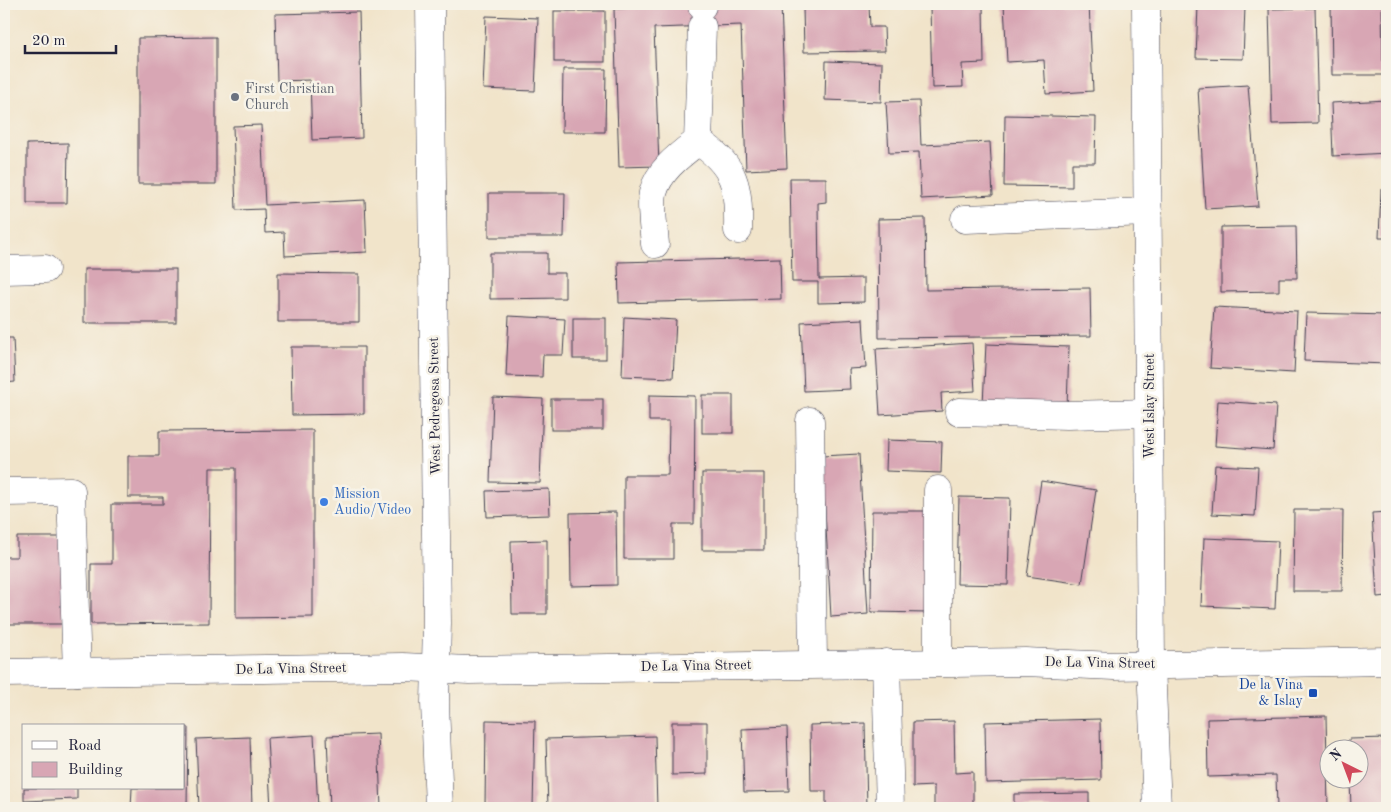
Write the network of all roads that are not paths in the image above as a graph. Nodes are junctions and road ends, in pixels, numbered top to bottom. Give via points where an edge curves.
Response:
1 (430, 4) edge
2 (1146, 4) edge
3 (702, 12) edge
4 (698, 141) junction
5 (1148, 212) junction
6 (965, 219) dead end
7 (738, 230) dead end
8 (655, 244) dead end
9 (45, 269) dead end
10 (4, 270) edge
11 (959, 412) dead end
12 (1150, 413) junction
13 (810, 421) dead end
14 (938, 490) dead end
15 (4, 492) edge
16 (1387, 661) edge
17 (938, 662) junction
18 (813, 663) junction
19 (886, 663) junction
20 (1152, 664) junction
21 (436, 668) junction
22 (4, 672) edge
23 (77, 672) junction
24 (439, 808) edge
25 (890, 808) edge
26 (1156, 808) edge

1 - 21 street, West Pedregosa Street
2 - 5 street, West Islay Street
3 - 4 street
4 - 7 street via 721,158 734,183 738,198
4 - 8 street via 673,160 652,194
5 - 6 street
5 - 12 street, West Islay Street
9 - 10 street
11 - 12 street
12 - 20 street, West Islay Street
13 - 18 street
14 - 17 street
15 - 23 street via 71,491
16 - 20 street, De La Vina Street
17 - 19 street, De La Vina Street
17 - 20 street, De La Vina Street
18 - 19 street, De La Vina Street
18 - 21 street, De La Vina Street
19 - 25 street
20 - 26 street, West Islay Street
21 - 23 street, De La Vina Street
21 - 24 street, West Pedregosa Street
22 - 23 street, De La Vina Street

